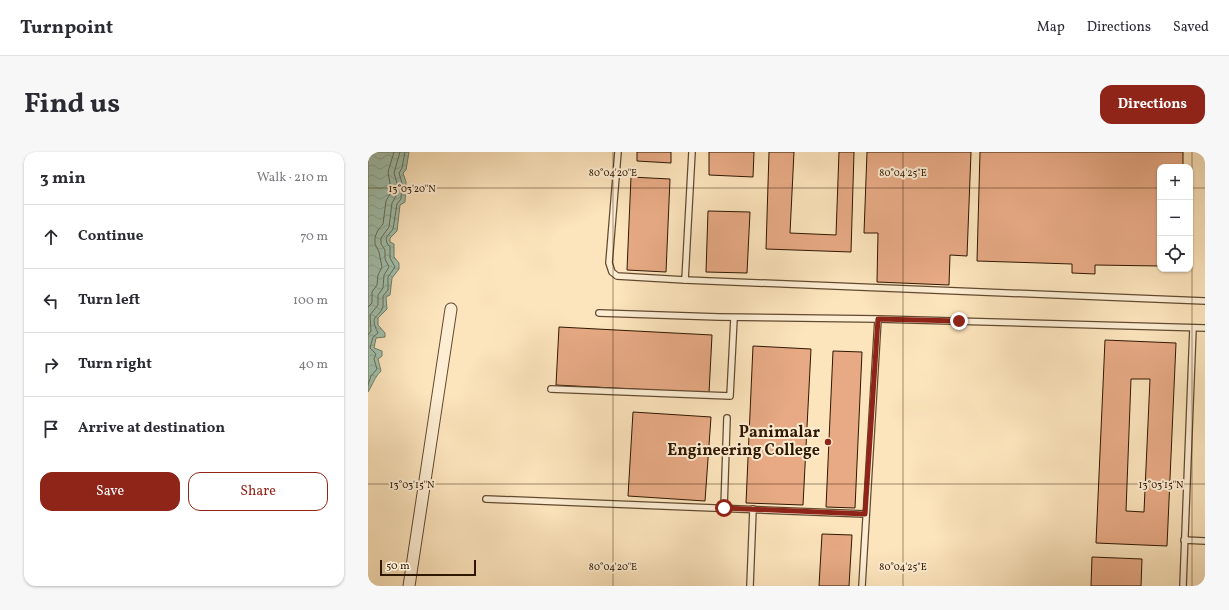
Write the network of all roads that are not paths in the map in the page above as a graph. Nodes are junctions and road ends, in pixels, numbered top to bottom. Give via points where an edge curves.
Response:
1 (618, 152) edge
2 (692, 152) edge
3 (685, 280) junction
4 (1205, 301) edge
5 (450, 309) dead end
6 (599, 313) dead end
7 (734, 318) junction
8 (878, 319) junction
9 (1193, 328) junction
10 (1205, 328) edge
11 (551, 389) dead end
12 (727, 418) dead end
13 (486, 499) dead end
14 (724, 508) junction
15 (753, 509) junction
16 (865, 514) junction
17 (1184, 540) junction
18 (1205, 541) edge
19 (409, 586) edge
20 (750, 586) edge
21 (862, 586) edge
22 (1183, 586) edge

1 - 3 lane via 609,263 612,272 617,276
2 - 3 lane
3 - 4 lane
5 - 19 street
6 - 7 lane
7 - 8 lane
7 - 11 lane via 730,396
8 - 9 lane
8 - 16 lane
9 - 10 lane
9 - 17 lane
12 - 14 lane
13 - 14 lane
14 - 15 lane
15 - 16 lane
15 - 20 lane
16 - 21 lane
17 - 18 lane
17 - 22 lane

